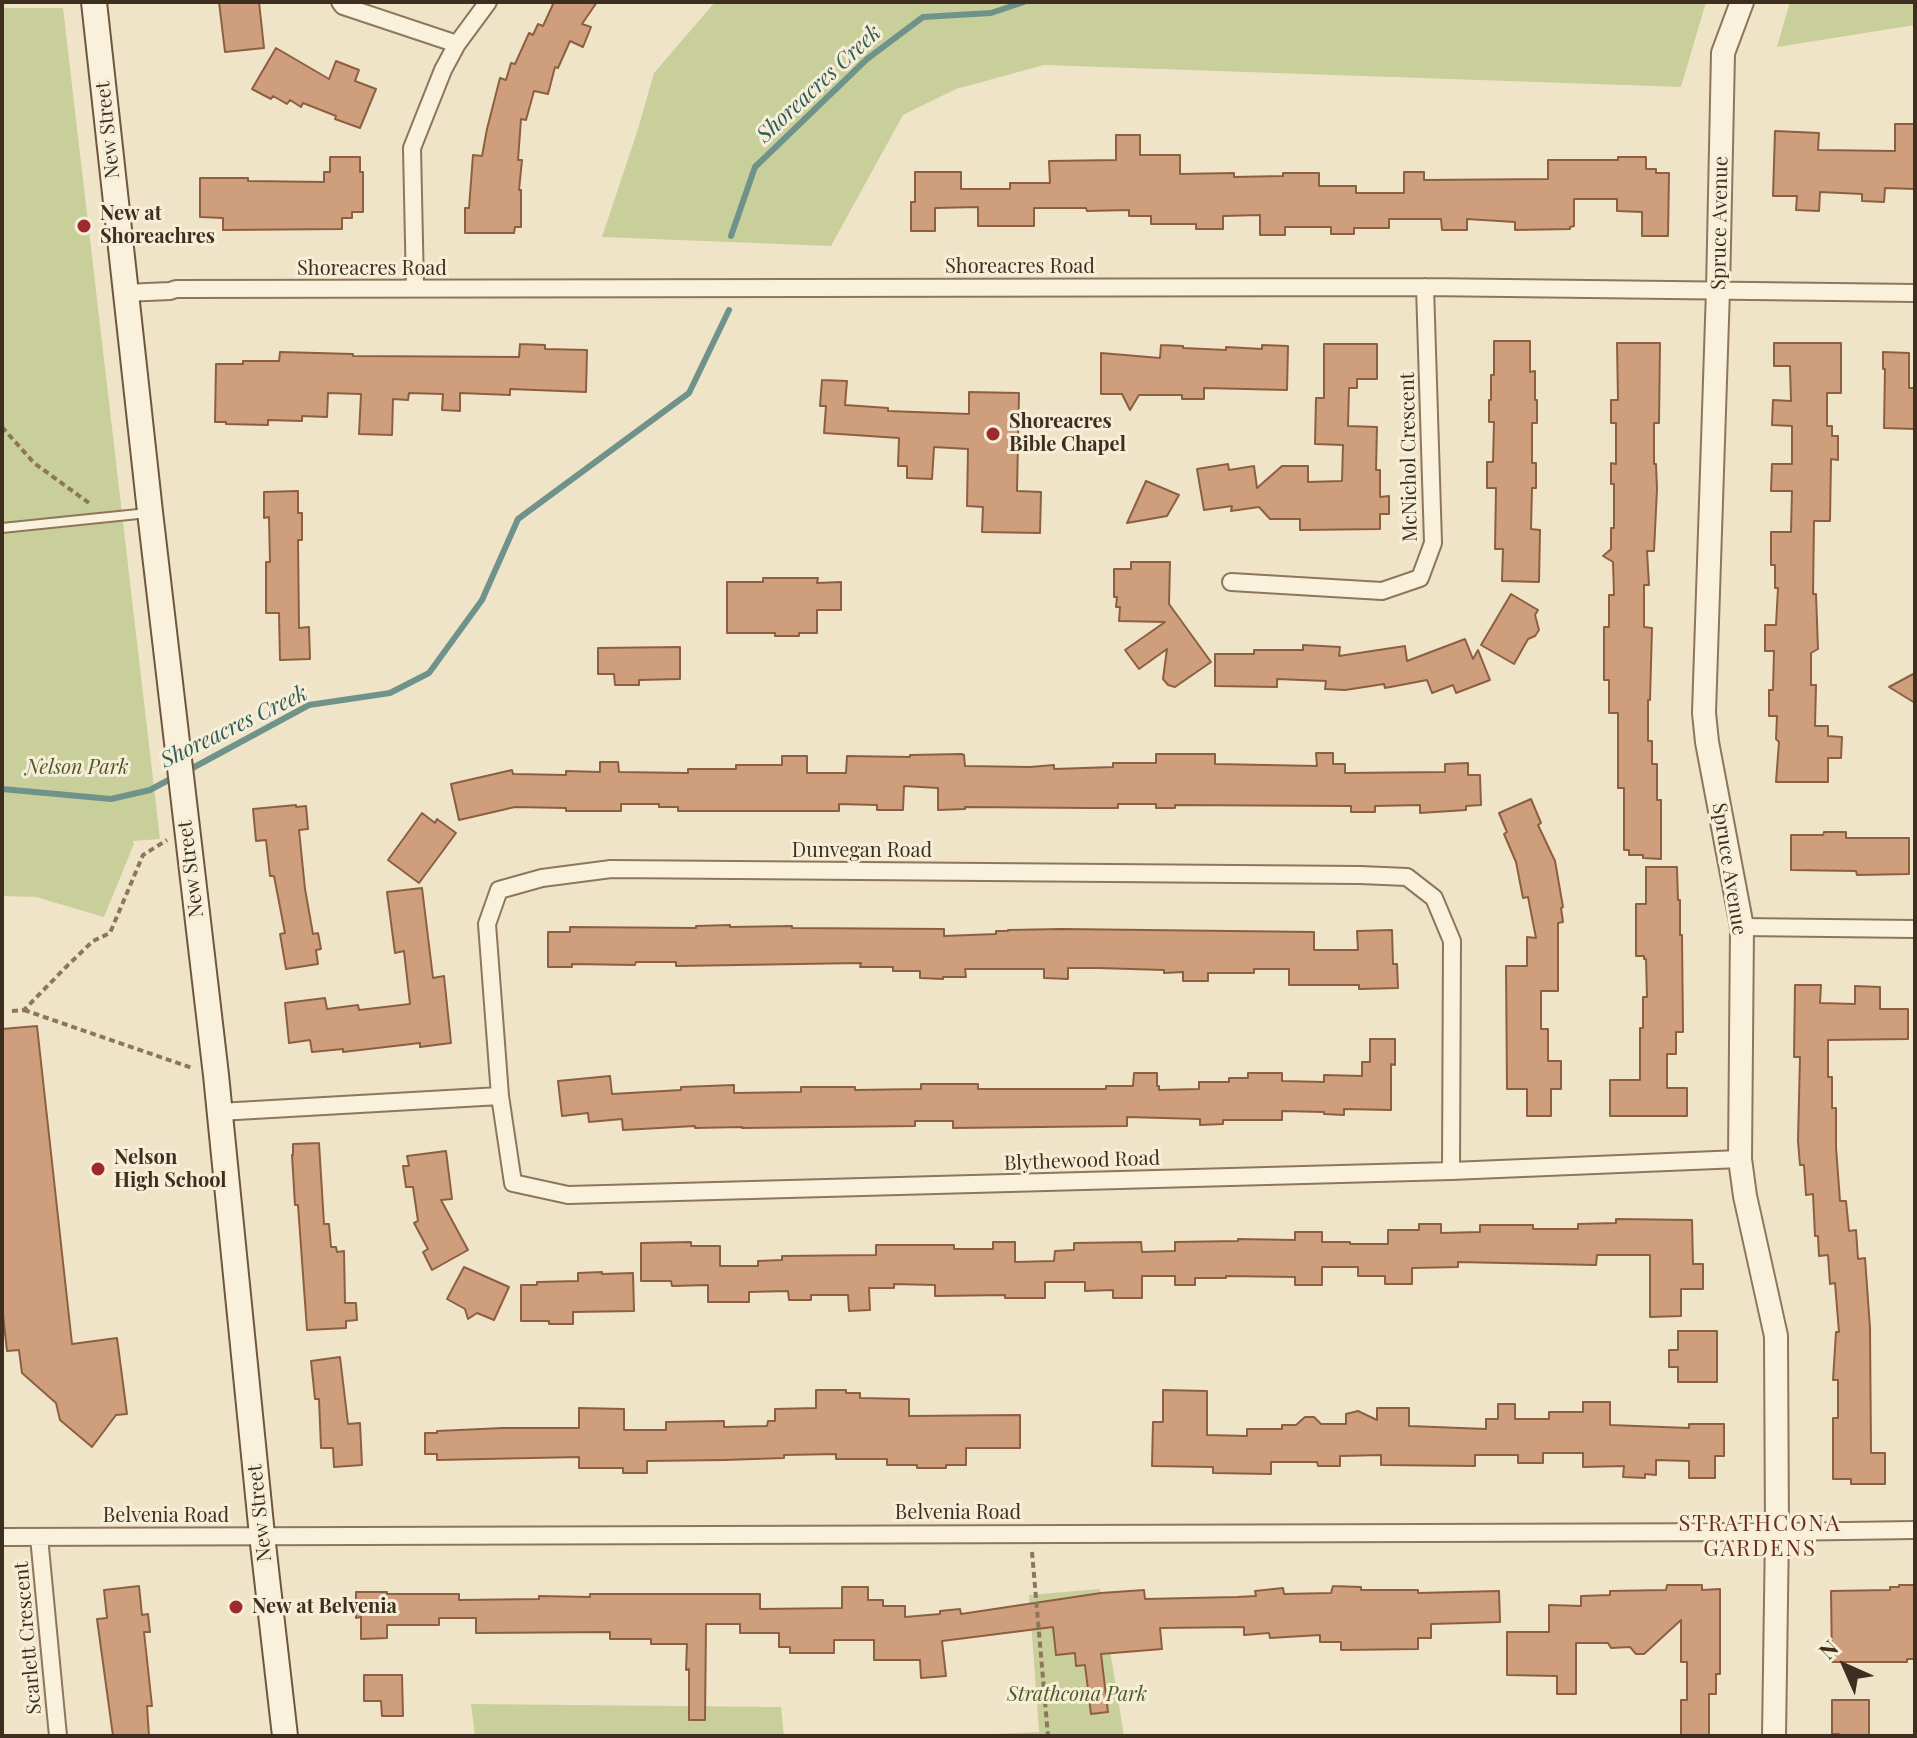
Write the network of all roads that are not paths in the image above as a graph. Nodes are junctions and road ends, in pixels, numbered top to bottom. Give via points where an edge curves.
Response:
1 (94, 2) edge
2 (340, 2) edge
3 (488, 2) edge
4 (1742, 2) edge
5 (457, 44) junction
6 (1425, 287) junction
7 (415, 288) junction
8 (1718, 290) junction
9 (125, 293) junction
10 (1915, 293) edge
11 (150, 512) junction
12 (2, 528) edge
13 (1231, 582) dead end
14 (1742, 927) junction
15 (1915, 929) edge
16 (500, 1096) junction
17 (219, 1112) junction
18 (1740, 1159) junction
19 (1451, 1171) junction
20 (1915, 1530) edge
21 (1777, 1532) junction
22 (262, 1535) junction
23 (2, 1537) edge
24 (39, 1537) junction
25 (58, 1736) edge
26 (285, 1736) edge
27 (1774, 1736) edge

1 - 9 main road, New Street
2 - 5 street
3 - 5 street
4 - 8 street, Spruce Avenue via 1723,53
5 - 7 street via 412,148
6 - 7 street, Shoreacres Road
6 - 8 street, Shoreacres Road
6 - 13 street, McNichol Crescent via 1433,543 1420,578 1382,591
7 - 9 street, Shoreacres Road
8 - 10 street, Shoreacres Road
8 - 14 street, Spruce Avenue via 1704,713
9 - 11 main road, New Street
11 - 12 lane
11 - 17 main road, New Street
14 - 15 street
14 - 18 street, Spruce Avenue
16 - 17 street
16 - 19 street, Blythewood Road via 513,1183 568,1195
16 - 19 street, Dunvegan Road via 487,924 499,890 542,878 611,869 1407,877 1434,898 1452,941
17 - 22 main road, New Street
18 - 19 street, Blythewood Road
18 - 21 street, Spruce Avenue via 1776,1336
20 - 21 street, Belvenia Road
21 - 22 street, Belvenia Road
21 - 27 street, Spruce Avenue
22 - 24 street, Belvenia Road
22 - 26 main road, New Street
23 - 24 street, Belvenia Road
24 - 25 street, Scarlett Crescent

